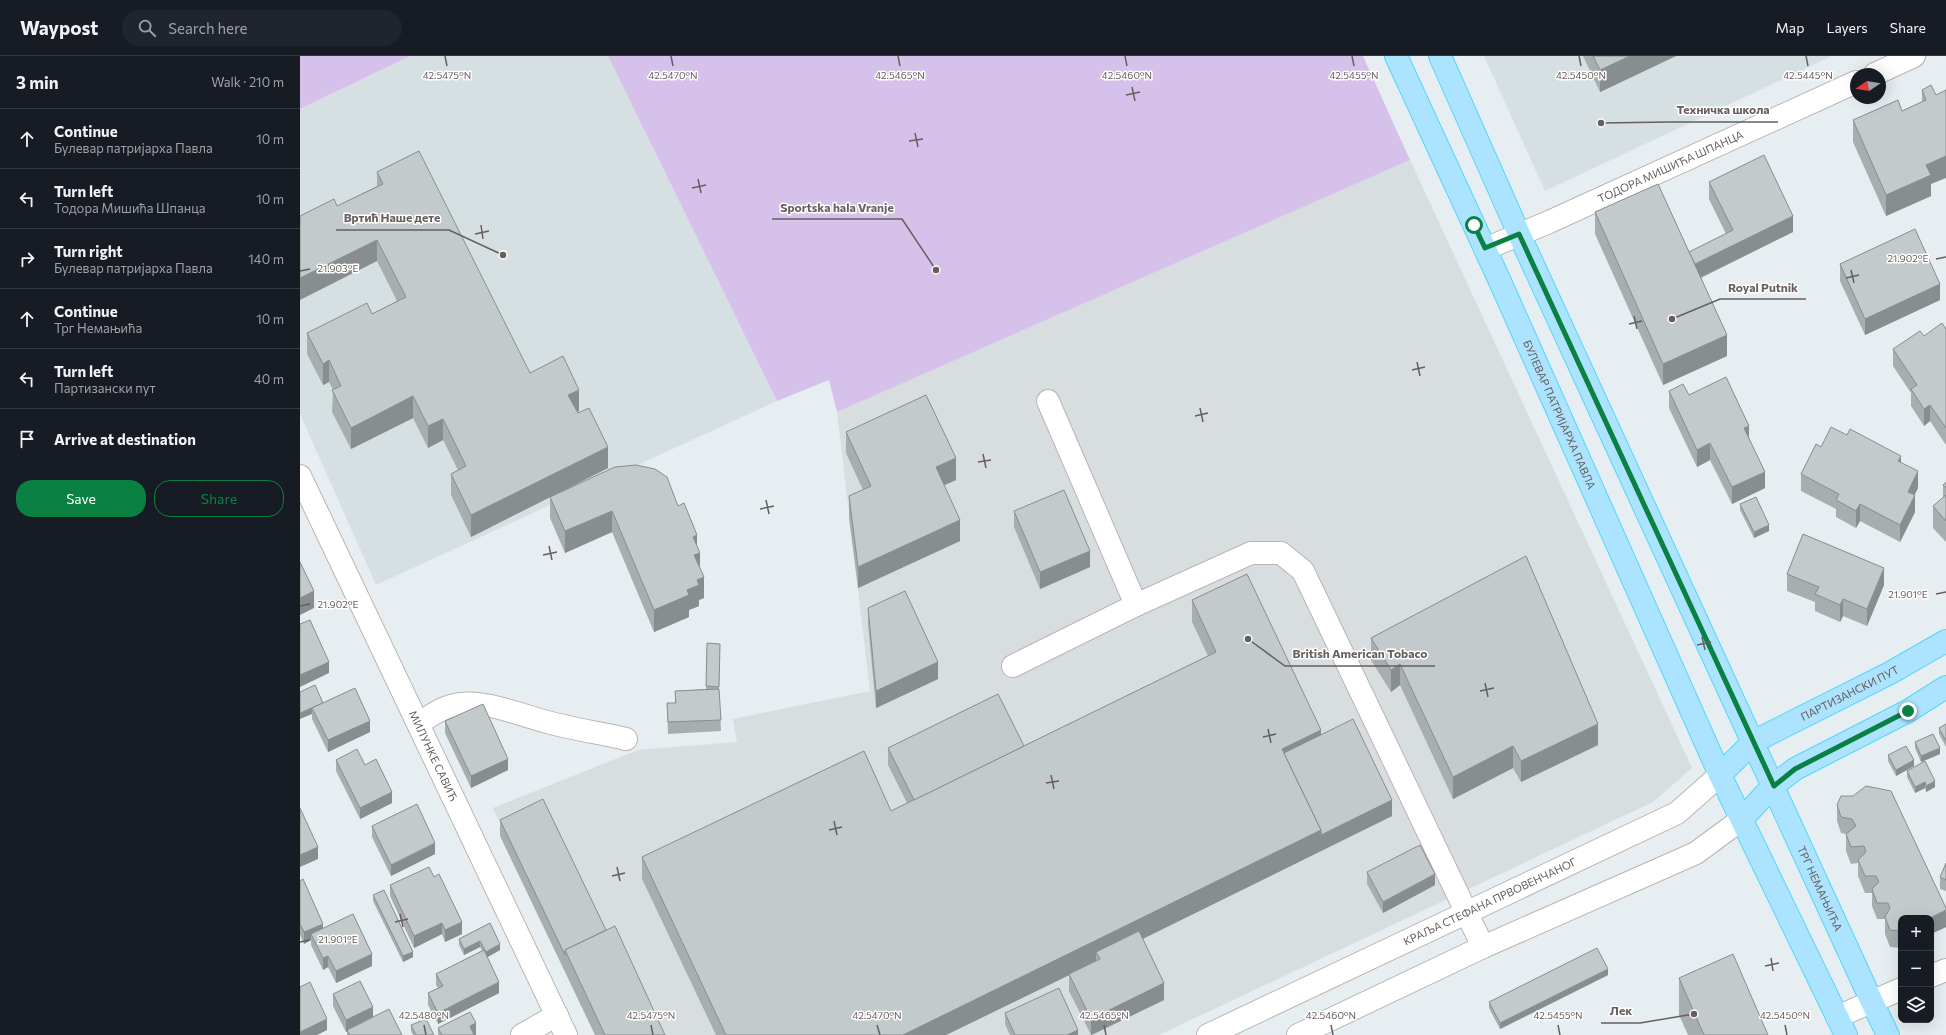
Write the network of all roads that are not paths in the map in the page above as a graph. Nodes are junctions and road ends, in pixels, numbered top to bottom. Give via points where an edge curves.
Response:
1 (1396, 56) edge
2 (1440, 56) edge
3 (1904, 58) edge
4 (1885, 68) edge
5 (1850, 85) edge
6 (1519, 234) junction
7 (1485, 248) junction
8 (1048, 401) dead end
9 (300, 476) edge
10 (1136, 605) junction
11 (1946, 641) edge
12 (1013, 666) dead end
13 (1944, 693) edge
14 (419, 723) junction
15 (626, 739) dead end
16 (1753, 742) junction
17 (1720, 775) junction
18 (1774, 786) junction
19 (1742, 819) junction
20 (1467, 912) junction
21 (1483, 947) junction
22 (1946, 970) edge
23 (1934, 975) edge
24 (1898, 990) edge
25 (1872, 1002) junction
26 (557, 1016) junction
27 (1841, 1026) edge
28 (522, 1035) edge
29 (566, 1035) edge
30 (1208, 1035) edge
31 (1298, 1035) edge
32 (1888, 1035) edge

1 - 7 main road, БУЛЕВАР ПАТРИЈАРХА ПАВЛА
2 - 6 main road
3 - 4 street
5 - 6 street, ТОДОРА МИШИЋА ШПАНЦА
6 - 7 street, ТОДОРА МИШИЋА ШПАНЦА
6 - 16 main road
7 - 17 main road, БУЛЕВАР ПАТРИЈАРХА ПАВЛА
8 - 10 street
9 - 14 street, МИЛУНКЕ САВИЋ
10 - 12 street
10 - 20 street via 1251,553 1281,553 1303,571
11 - 16 main road, ПАРТИЗАНСКИ ПУТ via 1890,673
13 - 18 main road via 1795,769
14 - 15 street via 452,705 473,704
14 - 26 street, МИЛУНКЕ САВИЋ
16 - 17 main road, КРАЉА СТЕФАНА ПРВОВЕНЧАНОГ
16 - 18 main road, ТРГ НЕМАЊИЋА
17 - 19 main road
17 - 20 street, КРАЉА СТЕФАНА ПРВОВЕНЧАНОГ via 1677,813
18 - 19 main road
18 - 25 main road, ТРГ НЕМАЊИЋА
19 - 21 street via 1696,853
19 - 27 main road
20 - 21 street
20 - 30 street, КРАЉА СТЕФАНА ПРВОВЕНЧАНОГ
21 - 31 street
22 - 23 street
24 - 25 street
25 - 27 street
25 - 32 main road, ТРГ НЕМАЊИЋА
26 - 28 street
26 - 29 street, МИЛУНКЕ САВИЋ

